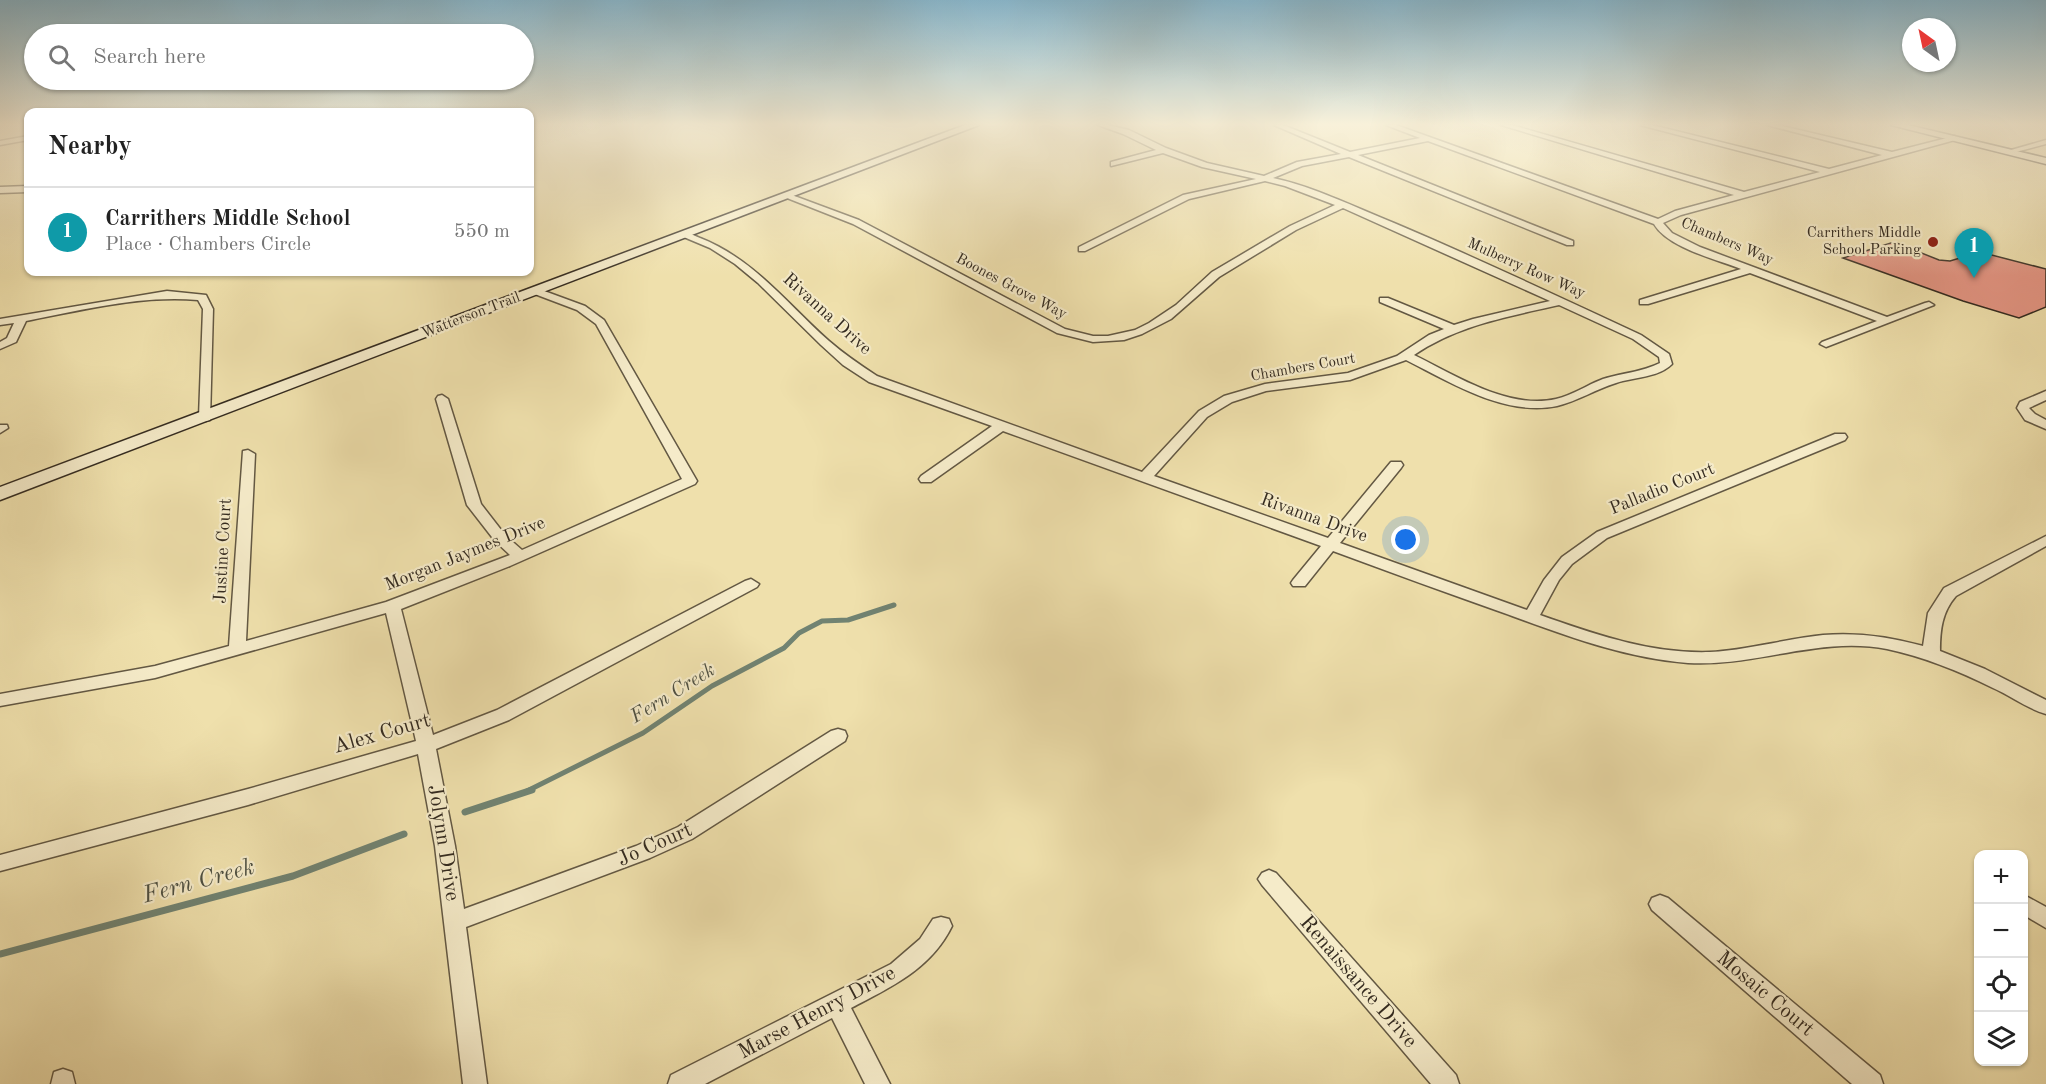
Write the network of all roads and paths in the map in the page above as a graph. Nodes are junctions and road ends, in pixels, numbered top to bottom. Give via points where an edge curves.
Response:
1 (840, 176) edge
2 (1255, 176) edge
3 (1272, 176) edge
4 (1403, 176) edge
5 (1531, 176) edge
6 (1678, 176) edge
7 (1816, 176) edge
8 (1266, 178) junction
9 (0, 190) edge
10 (24, 190) edge
11 (24, 191) edge
12 (1745, 195) junction
13 (786, 196) junction
14 (0, 201) edge
15 (1343, 205) junction
16 (1658, 222) junction
17 (684, 235) junction
18 (1570, 243) dead end
19 (1082, 249) dead end
20 (1751, 269) junction
21 (536, 291) junction
22 (1384, 300) dead end
23 (1558, 302) junction
24 (1644, 302) dead end
25 (1929, 305) dead end
26 (22, 318) junction
27 (1888, 321) junction
28 (0, 322) edge
29 (1453, 330) junction
30 (1826, 344) dead end
31 (4, 345) edge
32 (1405, 355) junction
33 (0, 356) edge
34 (2046, 395) edge
35 (442, 399) dead end
36 (206, 417) junction
37 (2046, 424) edge
38 (1001, 426) junction
39 (1840, 437) dead end
40 (248, 454) dead end
41 (1396, 465) dead end
42 (1144, 478) junction
43 (926, 479) dead end
44 (0, 494) edge
45 (2046, 540) edge
46 (1331, 545) junction
47 (519, 555) junction
48 (1299, 583) dead end
49 (751, 584) dead end
50 (392, 606) junction
51 (1532, 617) junction
52 (237, 649) junction
53 (1931, 655) junction
54 (0, 700) edge
55 (2046, 708) edge
56 (838, 736) dead end
57 (426, 745) junction
58 (0, 863) edge
59 (1269, 879) dead end
60 (1660, 904) dead end
61 (2028, 907) edge
62 (2046, 919) edge
63 (456, 921) junction
64 (942, 926) dead end
65 (837, 1004) junction
66 (476, 1084) edge
67 (680, 1084) edge
68 (878, 1084) edge
69 (1447, 1084) edge
70 (1871, 1084) edge

1 - 13 main road, Watterson Trail
2 - 8 street, Mulberry Row Way
3 - 8 street
4 - 18 street
5 - 16 street, Chambers Way
6 - 12 street
7 - 12 street
8 - 15 street, Mulberry Row Way
8 - 19 street via 1186,197
9 - 10 street
11 - 14 street
12 - 16 street
13 - 15 street, Boones Grove Way via 856,222 1061,332 1104,341 1148,328 1178,308 1206,281 1304,221
13 - 17 main road, Watterson Trail
15 - 23 street, Mulberry Row Way
16 - 20 street, Chambers Way via 1681,242
17 - 21 main road, Watterson Trail
17 - 38 street, Rivanna Drive via 723,250 745,265 856,369
20 - 24 street
20 - 27 street, Chambers Way
21 - 36 main road, Watterson Trail
21 - 47 street, Morgan Jaymes Drive via 580,308 600,322 690,481
22 - 29 street
23 - 29 street, Chambers Court
23 - 32 street, Mulberry Row Way via 1636,337 1665,356 1666,364 1656,370 1610,380 1556,402 1535,405 1494,395
25 - 27 street
26 - 28 street
26 - 31 street via 14,337
26 - 36 street via 145,296 202,297 208,309
27 - 30 street
29 - 32 street, Chambers Court via 1433,337
31 - 33 street via 10,347
32 - 42 street, Chambers Court via 1350,376 1265,388 1228,399 1203,414
34 - 37 street via 2023,408 2030,417
35 - 47 street via 474,505
36 - 44 main road, Watterson Trail
38 - 42 street, Rivanna Drive
38 - 43 street
39 - 51 street, Palladio Court via 1583,545 1563,562
40 - 52 street, Justine Court
41 - 46 street
42 - 46 street, Rivanna Drive
45 - 53 street via 1950,592 1933,618
46 - 48 street
46 - 51 street, Rivanna Drive
47 - 50 street, Morgan Jaymes Drive
49 - 57 street, Alex Court via 503,715
50 - 52 street, Morgan Jaymes Drive
50 - 57 street, Jolynn Drive
51 - 53 street, Rivanna Drive via 1617,645 1674,656 1724,657 1827,639 1870,641
52 - 54 street, Morgan Jaymes Drive via 155,672
53 - 55 street, Rivanna Drive via 1988,677
56 - 63 street, Jo Court via 685,833
57 - 58 street, Alex Court
57 - 63 street, Jolynn Drive
59 - 69 street, Renaissance Drive
60 - 70 street, Mosaic Court
61 - 62 street
63 - 66 street, Jolynn Drive
64 - 65 street, Marse Henry Drive via 928,946 899,971
65 - 67 street, Marse Henry Drive
65 - 68 street

